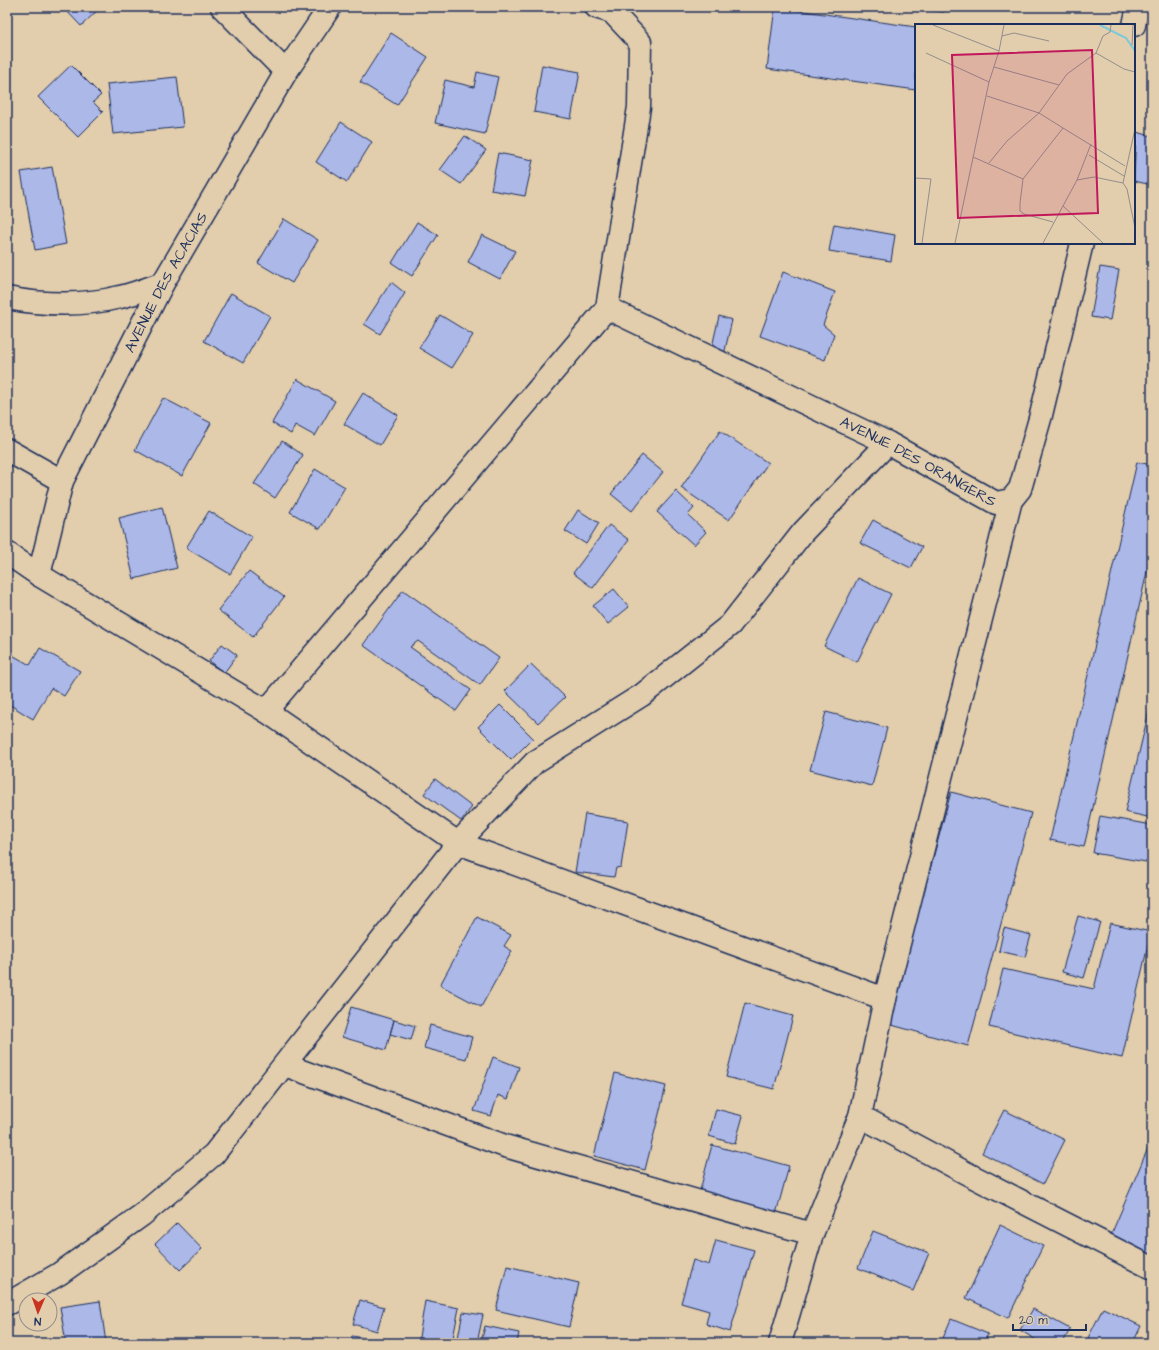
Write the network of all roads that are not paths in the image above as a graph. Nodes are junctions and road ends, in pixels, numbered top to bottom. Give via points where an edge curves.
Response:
1 (222, 7) edge
2 (330, 7) edge
3 (596, 7) edge
4 (1138, 7) edge
5 (1134, 24) edge
6 (286, 72) junction
7 (1082, 244) edge
8 (163, 283) junction
9 (7, 298) edge
10 (607, 308) junction
11 (888, 443) junction
12 (7, 450) edge
13 (62, 481) junction
14 (1011, 500) junction
15 (7, 553) edge
16 (39, 575) junction
17 (266, 711) junction
18 (458, 843) junction
19 (885, 999) junction
20 (285, 1065) junction
21 (860, 1116) junction
22 (812, 1234) junction
23 (1152, 1268) edge
24 (7, 1304) edge
25 (780, 1343) edge

1 - 6 street
2 - 6 street, AVENUE DES ACACIAS
3 - 10 street via 612,12 640,42 639,107
4 - 5 street
6 - 8 street, AVENUE DES ACACIAS
7 - 14 street, AVENUE DES ORANGERS via 1039,423 1020,489
8 - 9 street via 119,298 82,302 26,302
8 - 13 street, AVENUE DES ACACIAS
10 - 11 street, AVENUE DES ORANGERS
10 - 17 street
11 - 14 street, AVENUE DES ORANGERS via 996,503
11 - 18 street via 803,532 730,625 642,695 535,762
12 - 13 street
13 - 16 street, AVENUE DES ACACIAS
14 - 19 street
15 - 16 street
16 - 17 street
17 - 18 street
18 - 19 street
18 - 20 street
19 - 21 street
20 - 22 street via 505,1146
20 - 24 street via 214,1154 142,1215 59,1274
21 - 22 street
21 - 23 street
22 - 25 street

